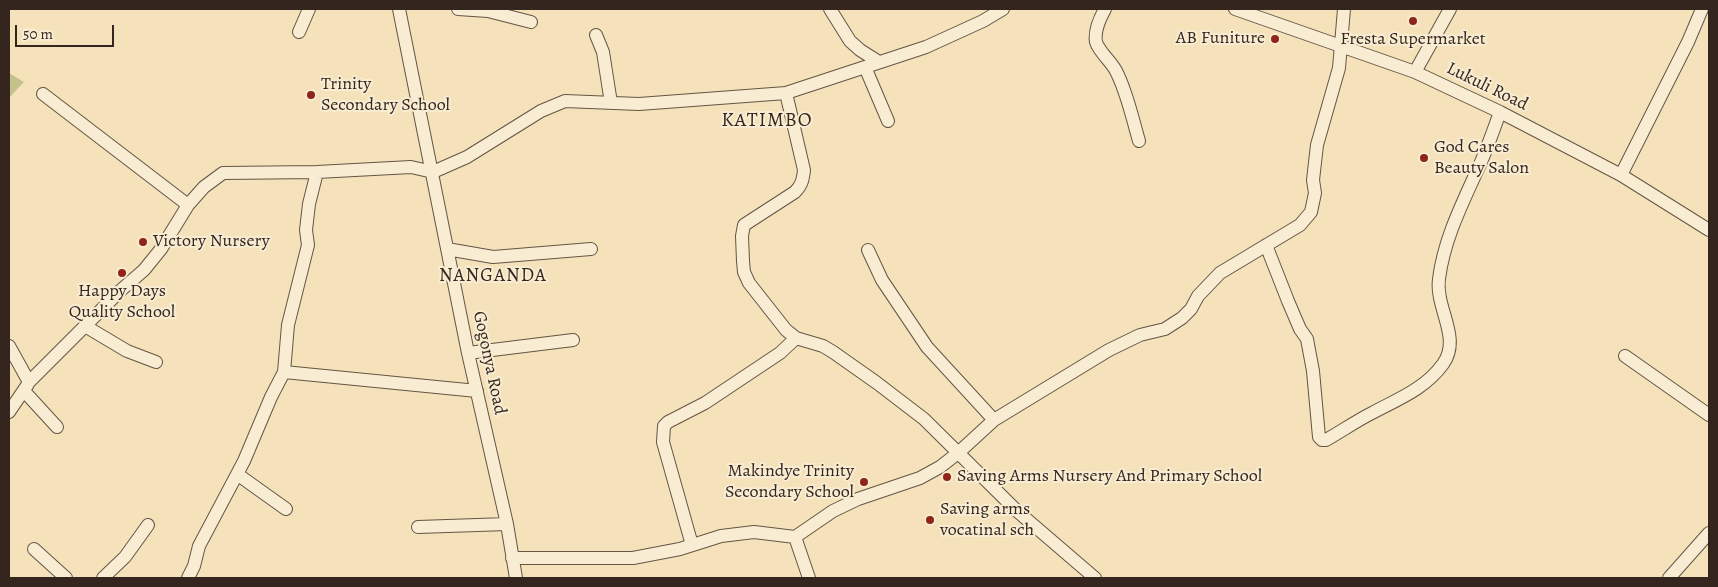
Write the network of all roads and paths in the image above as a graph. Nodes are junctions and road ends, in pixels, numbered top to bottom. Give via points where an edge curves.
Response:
1 (309, 9) edge
2 (399, 9) edge
3 (458, 9) edge
4 (830, 9) edge
5 (1002, 9) edge
6 (1105, 9) edge
7 (1344, 9) edge
8 (1450, 9) edge
9 (1702, 9) edge
10 (1241, 10) edge
11 (531, 22) dead end
12 (299, 32) dead end
13 (596, 35) dead end
14 (1341, 46) junction
15 (879, 62) junction
16 (865, 67) junction
17 (1415, 72) junction
18 (43, 94) dead end
19 (786, 94) junction
20 (611, 103) junction
21 (1500, 112) junction
22 (888, 121) dead end
23 (1139, 141) dead end
24 (317, 172) junction
25 (433, 172) junction
26 (1621, 175) junction
27 (188, 205) junction
28 (1709, 230) edge
29 (1266, 245) junction
30 (447, 249) junction
31 (591, 249) dead end
32 (868, 250) dead end
33 (85, 326) junction
34 (796, 338) junction
35 (573, 340) dead end
36 (9, 346) edge
37 (468, 353) junction
38 (1624, 356) dead end
39 (156, 362) dead end
40 (284, 372) junction
41 (27, 386) junction
42 (477, 392) junction
43 (9, 412) edge
44 (1709, 415) edge
45 (994, 420) junction
46 (57, 427) dead end
47 (958, 453) junction
48 (237, 474) junction
49 (286, 509) dead end
50 (507, 524) junction
51 (148, 525) dead end
52 (418, 527) dead end
53 (1709, 533) edge
54 (795, 537) junction
55 (692, 545) junction
56 (34, 550) dead end
57 (512, 558) junction
58 (66, 578) edge
59 (103, 578) edge
60 (188, 578) edge
61 (516, 578) edge
62 (809, 578) edge
63 (1095, 578) edge
64 (1669, 578) edge

1 - 12 street
2 - 25 street, Gogonya Road
3 - 11 street
4 - 15 street via 850,41
5 - 15 street via 926,47
6 - 23 street via 1099,20 1096,42 1116,71
7 - 14 street
8 - 17 street
9 - 26 street
10 - 14 street, Lukuli Road
13 - 20 street via 603,52
14 - 17 street, Lukuli Road
14 - 29 street via 1339,68 1317,145 1311,212 1300,225
15 - 16 street
16 - 19 street
16 - 22 street
17 - 21 street, Lukuli Road
18 - 27 street
19 - 20 street
19 - 34 street via 804,170 800,187 744,225 742,236 744,272 749,283
20 - 25 street via 565,102 541,111 468,157
21 - 26 street, Lukuli Road
21 - 29 street via 1462,202 1442,261 1439,301 1450,339 1444,363 1412,392 1326,440 1319,437 1307,339
24 - 25 street via 412,167
24 - 27 street via 223,173
24 - 40 street via 309,204 308,245 288,326
25 - 30 street, Gogonya Road
26 - 28 street, Lukuli Road
27 - 33 street via 144,270
29 - 45 street via 1220,273 1198,296 1191,310 1165,329 1108,350
30 - 31 street via 493,257
30 - 37 street, Gogonya Road
32 - 45 street via 882,280 927,347
33 - 39 street via 127,351
33 - 41 street
34 - 47 street via 823,346 877,383 924,419
34 - 55 street via 780,353 664,426 663,442
35 - 37 street
36 - 41 street
37 - 42 street, Gogonya Road
38 - 44 street
40 - 42 street
40 - 48 street
41 - 43 street
41 - 46 street
42 - 50 street, Gogonya Road
45 - 47 street
47 - 54 street via 920,478 833,511
47 - 63 street via 1016,511
48 - 49 street
48 - 60 street via 199,546
50 - 52 street
50 - 57 street, Gogonya Road
51 - 59 street via 125,557
53 - 64 street
54 - 55 street via 754,532 721,536
54 - 62 street
55 - 57 street via 633,558
56 - 58 street
57 - 61 street, Gogonya Road

